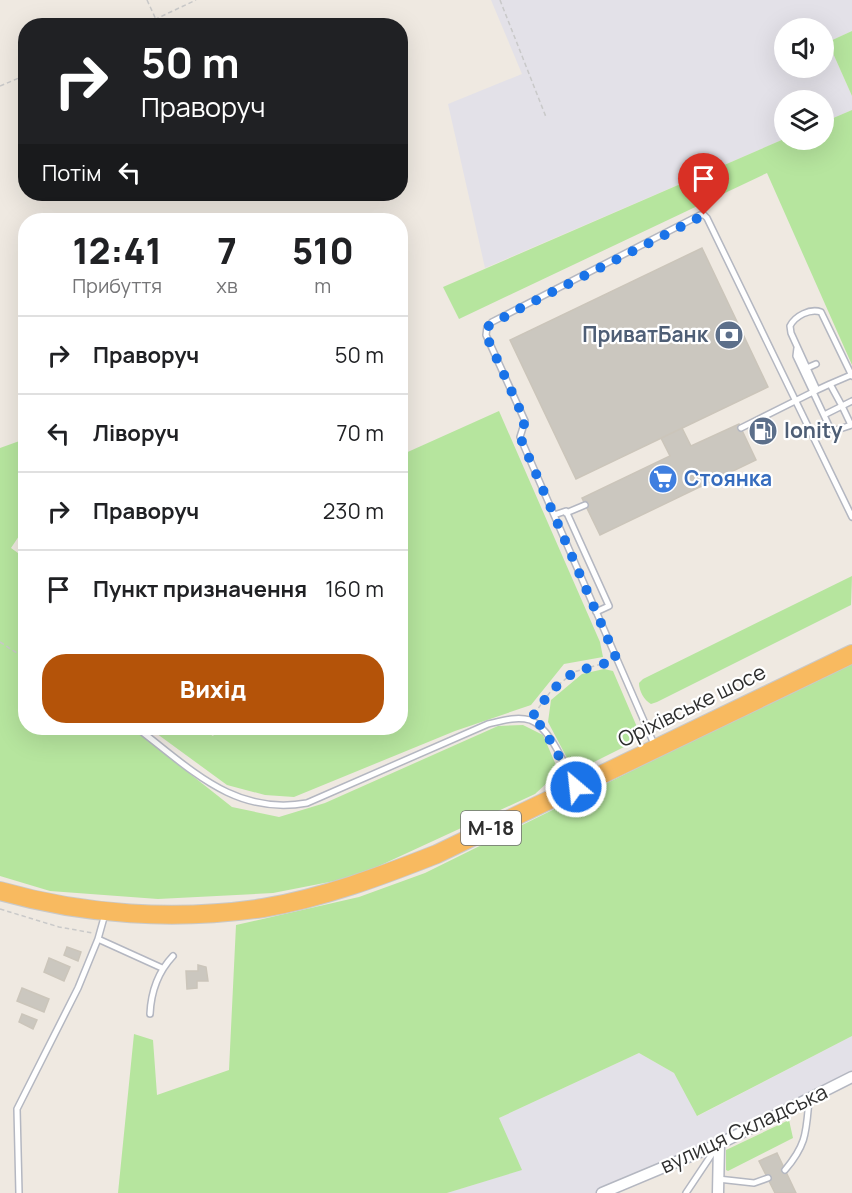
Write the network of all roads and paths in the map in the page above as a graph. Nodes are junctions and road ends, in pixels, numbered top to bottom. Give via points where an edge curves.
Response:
1 (147, 0) edge
2 (196, 0) edge
3 (500, 0) edge
4 (156, 18) edge
5 (158, 18) edge
6 (18, 78) edge
7 (0, 86) edge
8 (546, 117) dead end
9 (797, 347) junction
10 (816, 364) dead end
11 (807, 368) junction
12 (852, 375) edge
13 (830, 384) junction
14 (814, 390) junction
15 (795, 401) junction
16 (852, 401) edge
17 (842, 406) junction
18 (824, 414) junction
19 (851, 425) edge
20 (741, 428) dead end
21 (585, 505) dead end
22 (566, 513) junction
23 (554, 515) junction
24 (852, 517) edge
25 (596, 612) junction
26 (0, 642) edge
27 (18, 654) edge
28 (852, 654) edge
29 (617, 660) junction
30 (530, 720) junction
31 (147, 735) edge
32 (656, 748) junction
33 (576, 787) junction
34 (0, 891) edge
35 (0, 909) edge
36 (106, 911) junction
37 (99, 936) junction
38 (173, 956) dead end
39 (162, 968) junction
40 (150, 1014) dead end
41 (852, 1077) edge
42 (809, 1099) junction
43 (718, 1144) junction
44 (785, 1170) dead end
45 (768, 1178) dead end
46 (718, 1179) junction
47 (19, 1193) edge
48 (602, 1193) edge
49 (686, 1193) edge
50 (718, 1193) edge

1 - 4 path
2 - 5 path
3 - 8 path
6 - 7 path
9 - 11 lane
9 - 12 lane via 791,333 793,321 811,311 821,312
9 - 14 lane via 799,364
10 - 11 lane
11 - 14 lane
12 - 13 lane
13 - 14 lane
13 - 17 lane
14 - 15 lane
14 - 18 lane
15 - 20 lane
15 - 23 lane via 708,218 700,215 487,327 486,335 525,421 520,437
15 - 24 lane
16 - 17 lane
17 - 18 lane
17 - 19 lane
18 - 19 lane via 833,431
21 - 22 lane
22 - 23 lane
22 - 25 lane via 609,606
23 - 25 lane
25 - 29 lane
26 - 27 path
28 - 32 highway, Оріхівське шосе / М-18
29 - 30 path via 574,672 551,691
29 - 32 lane
30 - 31 lane via 488,724 307,803 291,806 242,800 217,788
30 - 33 lane via 542,726
32 - 33 highway, Оріхівське шосе / М-18
33 - 36 highway, Оріхівське шосе / М-18 via 437,854 382,876 306,898 222,913
34 - 36 highway, М-18 via 67,907
35 - 37 path
36 - 37 lane
37 - 39 lane
37 - 47 lane via 78,988 17,1109
38 - 39 lane
39 - 40 lane via 151,996
41 - 42 street, вулиця Складська
42 - 43 street, вулиця Складська
42 - 44 lane via 806,1136
43 - 46 street
43 - 48 street, вулиця Складська
43 - 49 lane
45 - 46 lane via 754,1183
46 - 50 street

